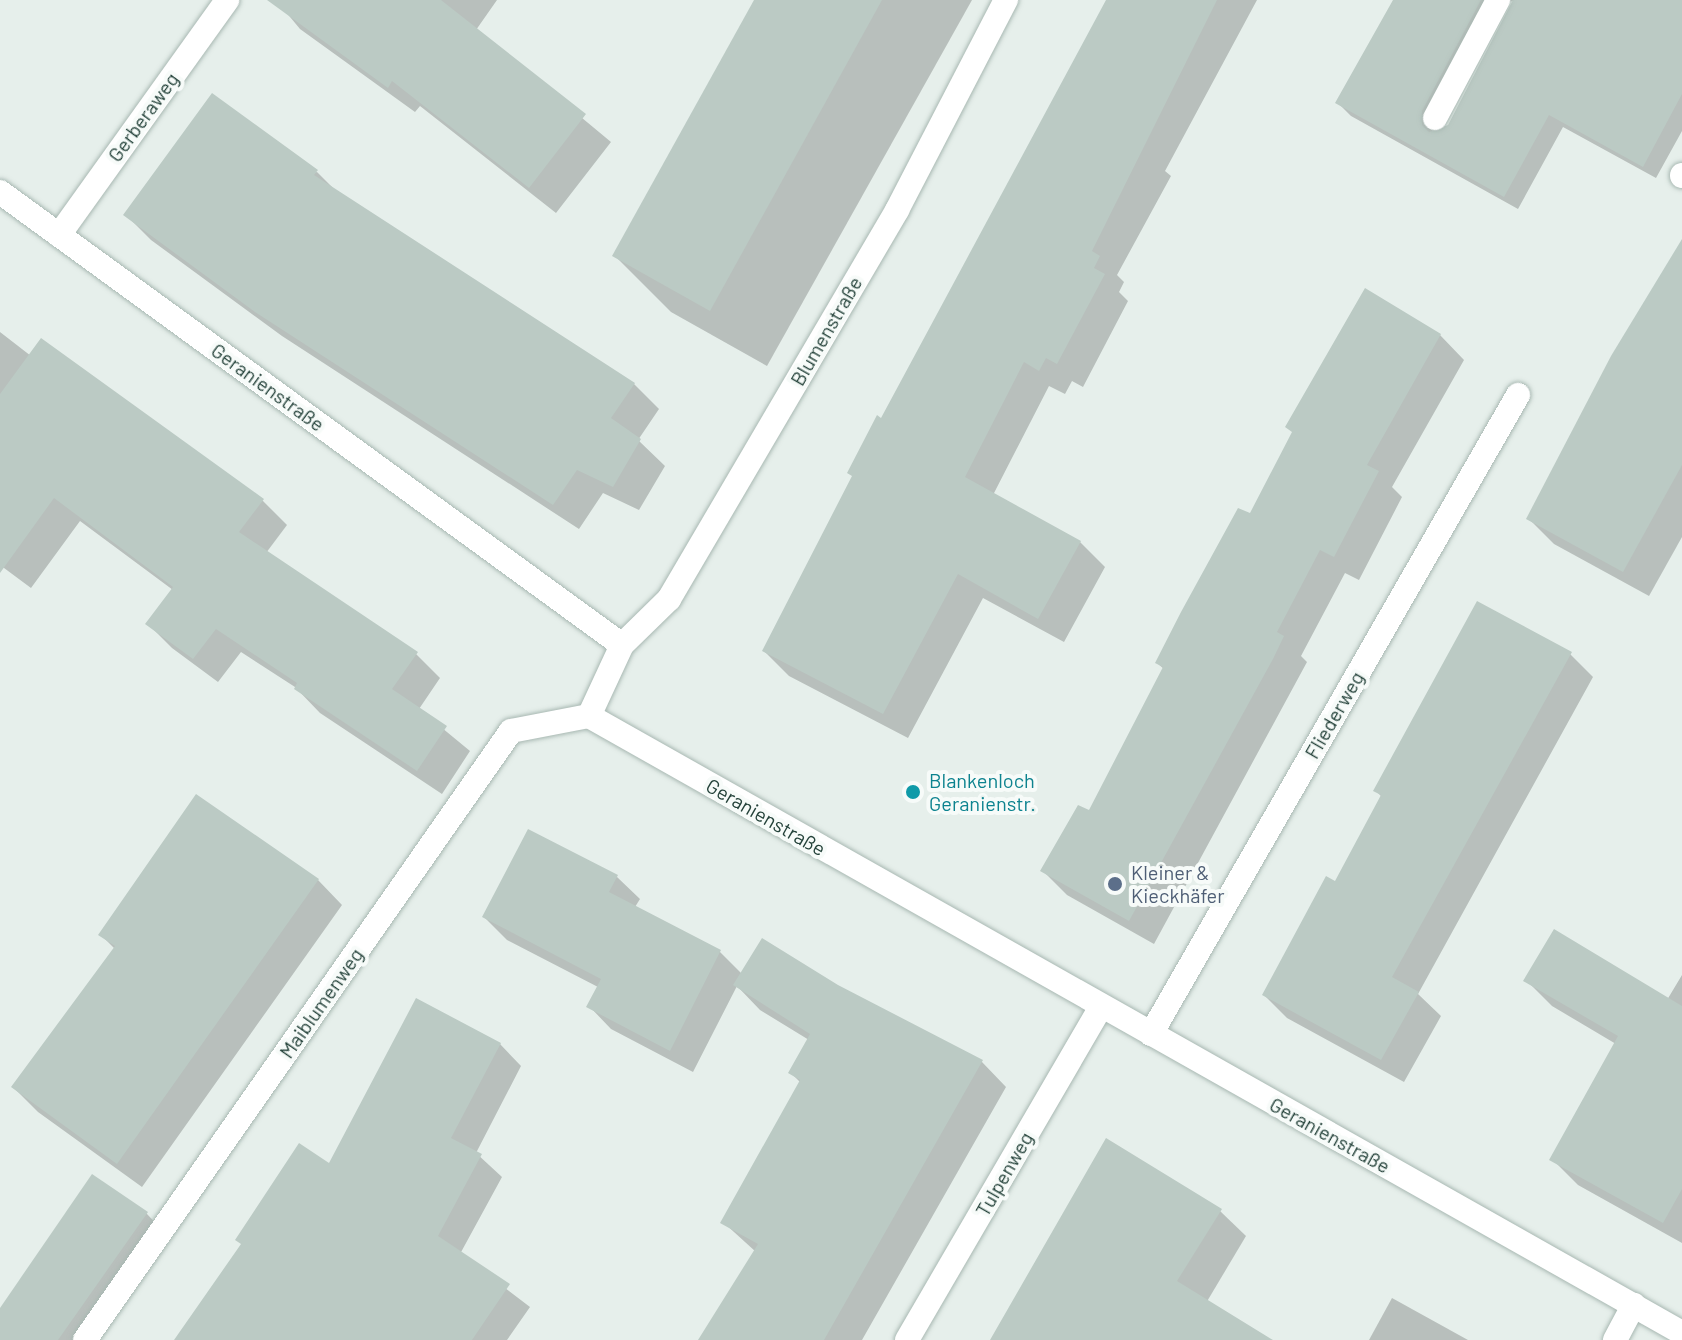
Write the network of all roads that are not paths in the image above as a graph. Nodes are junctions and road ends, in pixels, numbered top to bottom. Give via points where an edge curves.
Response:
1 (227, 0) edge
2 (1006, 0) edge
3 (1498, 0) edge
4 (1435, 118) dead end
5 (0, 192) edge
6 (59, 235) junction
7 (1518, 395) dead end
8 (622, 645) junction
9 (589, 716) junction
10 (1101, 1007) junction
11 (1151, 1034) junction
12 (1634, 1305) junction
13 (1682, 1333) edge
14 (85, 1340) edge
15 (907, 1340) edge
16 (1615, 1340) edge

1 - 6 street, Gerberaweg
2 - 8 street, Blumenstraße via 897,210 677,586
3 - 4 street
5 - 6 street, Geranienstraße
6 - 8 street, Geranienstraße
7 - 11 street, Fliederweg
8 - 9 street
9 - 10 street, Geranienstraße
9 - 14 street, Maiblumenweg via 511,731
10 - 11 street, Geranienstraße
10 - 15 street, Tulpenweg
11 - 12 street, Geranienstraße
12 - 13 street, Geranienstraße
12 - 16 street

